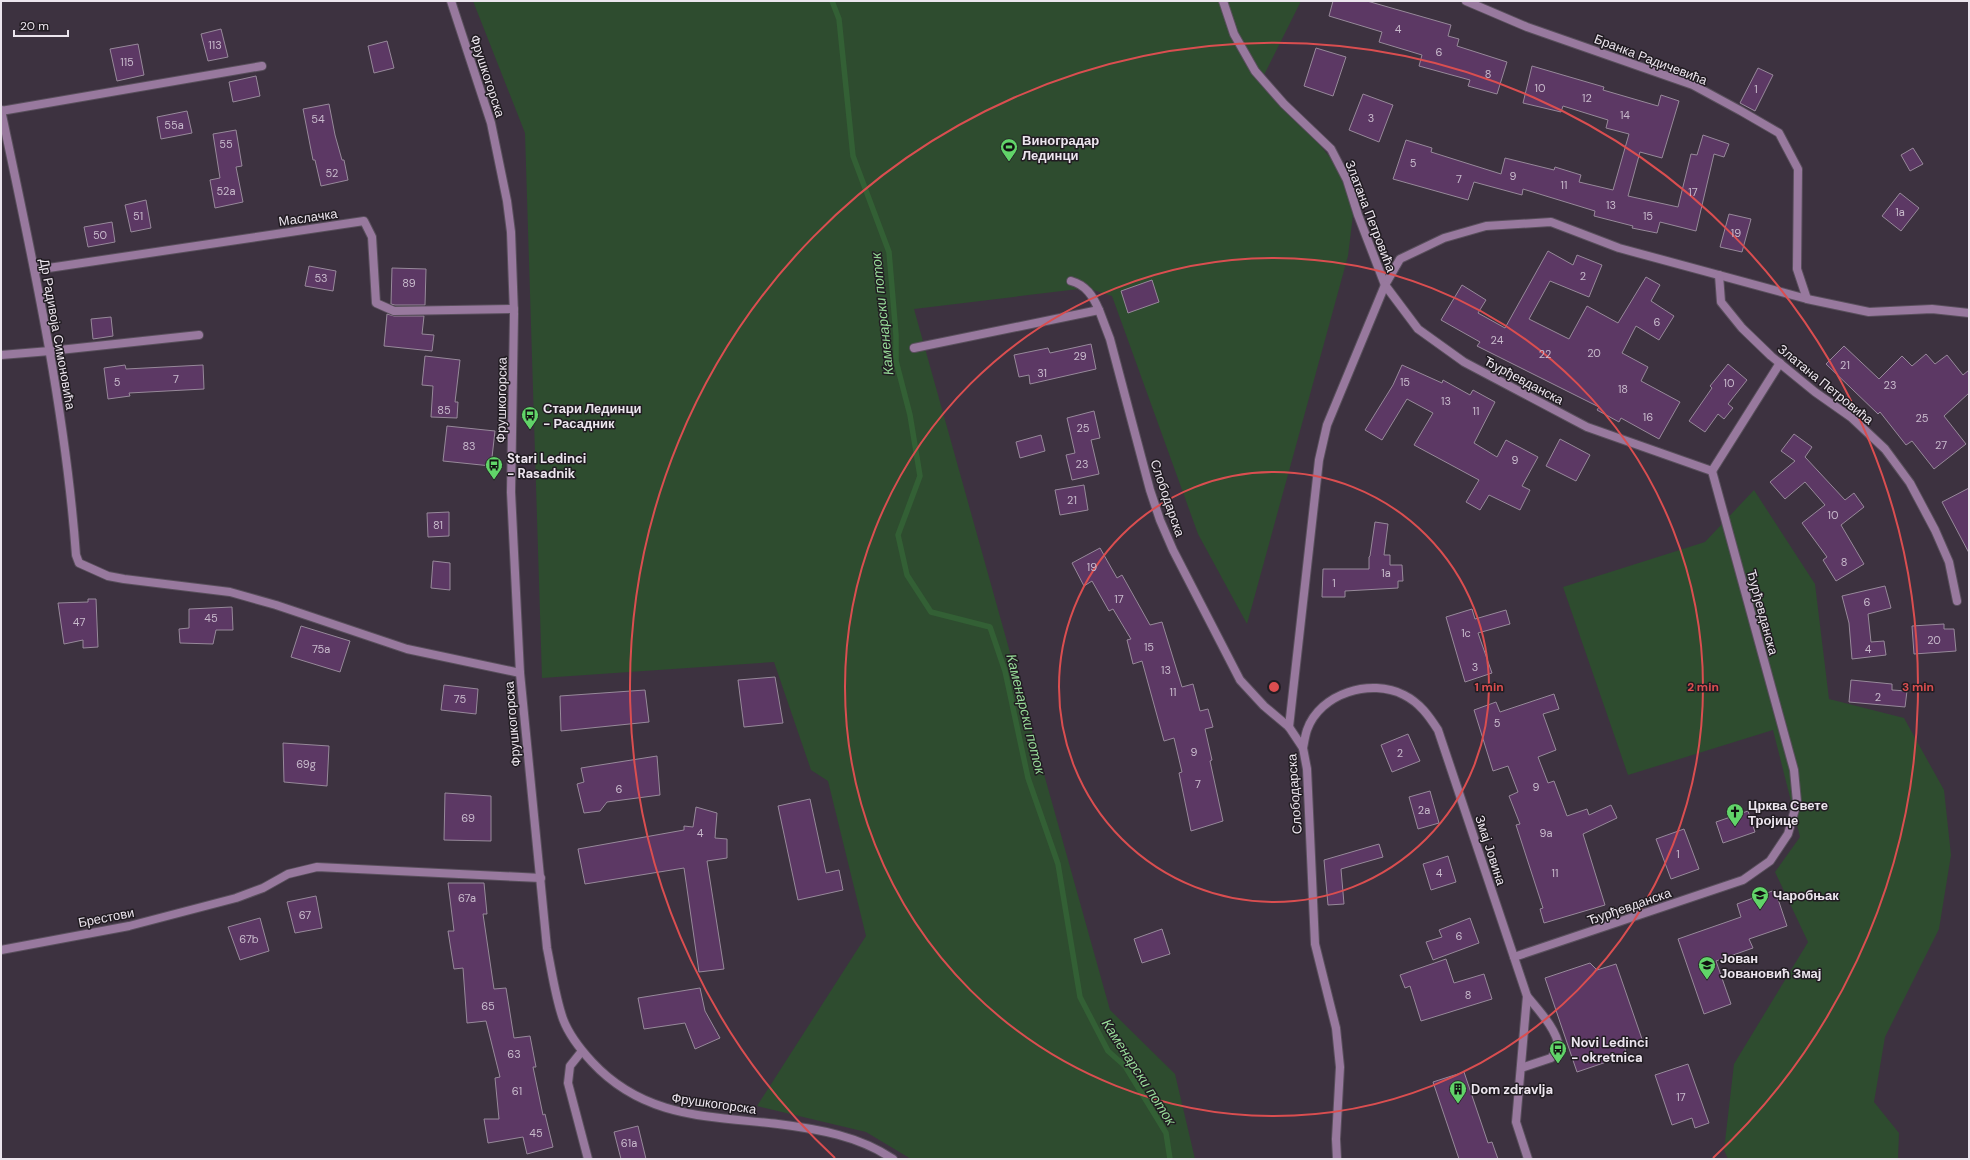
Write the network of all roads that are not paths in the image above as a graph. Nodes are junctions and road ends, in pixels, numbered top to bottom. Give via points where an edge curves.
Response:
1 (450, 1) edge
2 (1223, 1) edge
3 (1466, 1) edge
4 (262, 66) dead end
5 (1, 111) edge
6 (35, 270) junction
7 (1719, 275) junction
8 (1071, 281) dead end
9 (1385, 285) junction
10 (1808, 299) junction
11 (514, 309) junction
12 (1099, 310) junction
13 (1969, 313) edge
14 (199, 335) dead end
15 (914, 348) dead end
16 (50, 351) junction
17 (1, 355) edge
18 (1780, 363) junction
19 (1712, 471) junction
20 (1957, 601) dead end
21 (520, 673) junction
22 (1289, 727) junction
23 (1303, 748) junction
24 (540, 878) junction
25 (1, 950) edge
26 (1514, 957) junction
27 (1527, 996) junction
28 (582, 1051) junction
29 (1521, 1068) junction
30 (588, 1159) edge
31 (893, 1159) edge
32 (1337, 1159) edge
33 (1528, 1159) edge

1 - 11 street, Фрушкогорска via 488,116 500,166 511,232
2 - 9 street, Златана Петровића via 1234,34 1255,71 1284,104 1331,149 1347,180
3 - 10 street, Бранка Радичевића via 1527,27 1693,85 1778,133 1798,169 1797,269
4 - 5 street
5 - 6 street, Др Радивоја Симоновића
6 - 11 street, Маслачка via 364,221 372,237 376,303 394,311
6 - 16 street, Др Радивоја Симоновића
7 - 9 street, Златана Петровића via 1619,248 1551,222 1486,226 1444,238 1400,259
7 - 10 street, Златана Петровића
7 - 18 street, Златана Петровића via 1721,302 1742,328
8 - 12 street, Слободарска via 1082,284
9 - 19 street, Ђурђевданска via 1418,329 1464,362 1587,427
9 - 22 street via 1327,424 1319,460
10 - 13 street via 1869,312 1932,309
11 - 21 street, Фрушкогорска via 512,492
12 - 15 street
12 - 22 street, Слободарска via 1110,339 1160,520 1240,680 1264,706
14 - 16 street
16 - 17 street
16 - 21 street, Др Радивоја Симоновића via 76,555 80,563 124,580 230,592 407,649
18 - 19 street
18 - 20 street, Златана Петровића via 1852,418 1885,449 1910,483 1935,530 1949,562
19 - 26 street, Ђурђевданска via 1794,770 1797,802 1788,834 1770,861 1743,880
21 - 24 street, Фрушкогорска
22 - 23 street, Слободарска
23 - 26 street, Змај Јовина via 1307,730 1315,715 1333,699 1356,689 1381,688 1404,695 1424,710 1438,730
23 - 32 street, Слободарска via 1307,769 1316,944 1336,1028 1340,1067
24 - 25 street, Брестови via 317,867 288,874 263,888 214,904 129,926
24 - 28 street, Фрушкогорска via 553,979 564,1020
26 - 27 street, Змај Јовина
27 - 29 street, Змај Јовина
27 - 29 street via 1558,1038 1559,1047 1551,1058
28 - 30 street via 570,1066 568,1083
28 - 31 street, Фрушкогорска via 619,1086 640,1099 666,1109 810,1128 854,1140
29 - 33 street, Змај Јовина via 1516,1122

